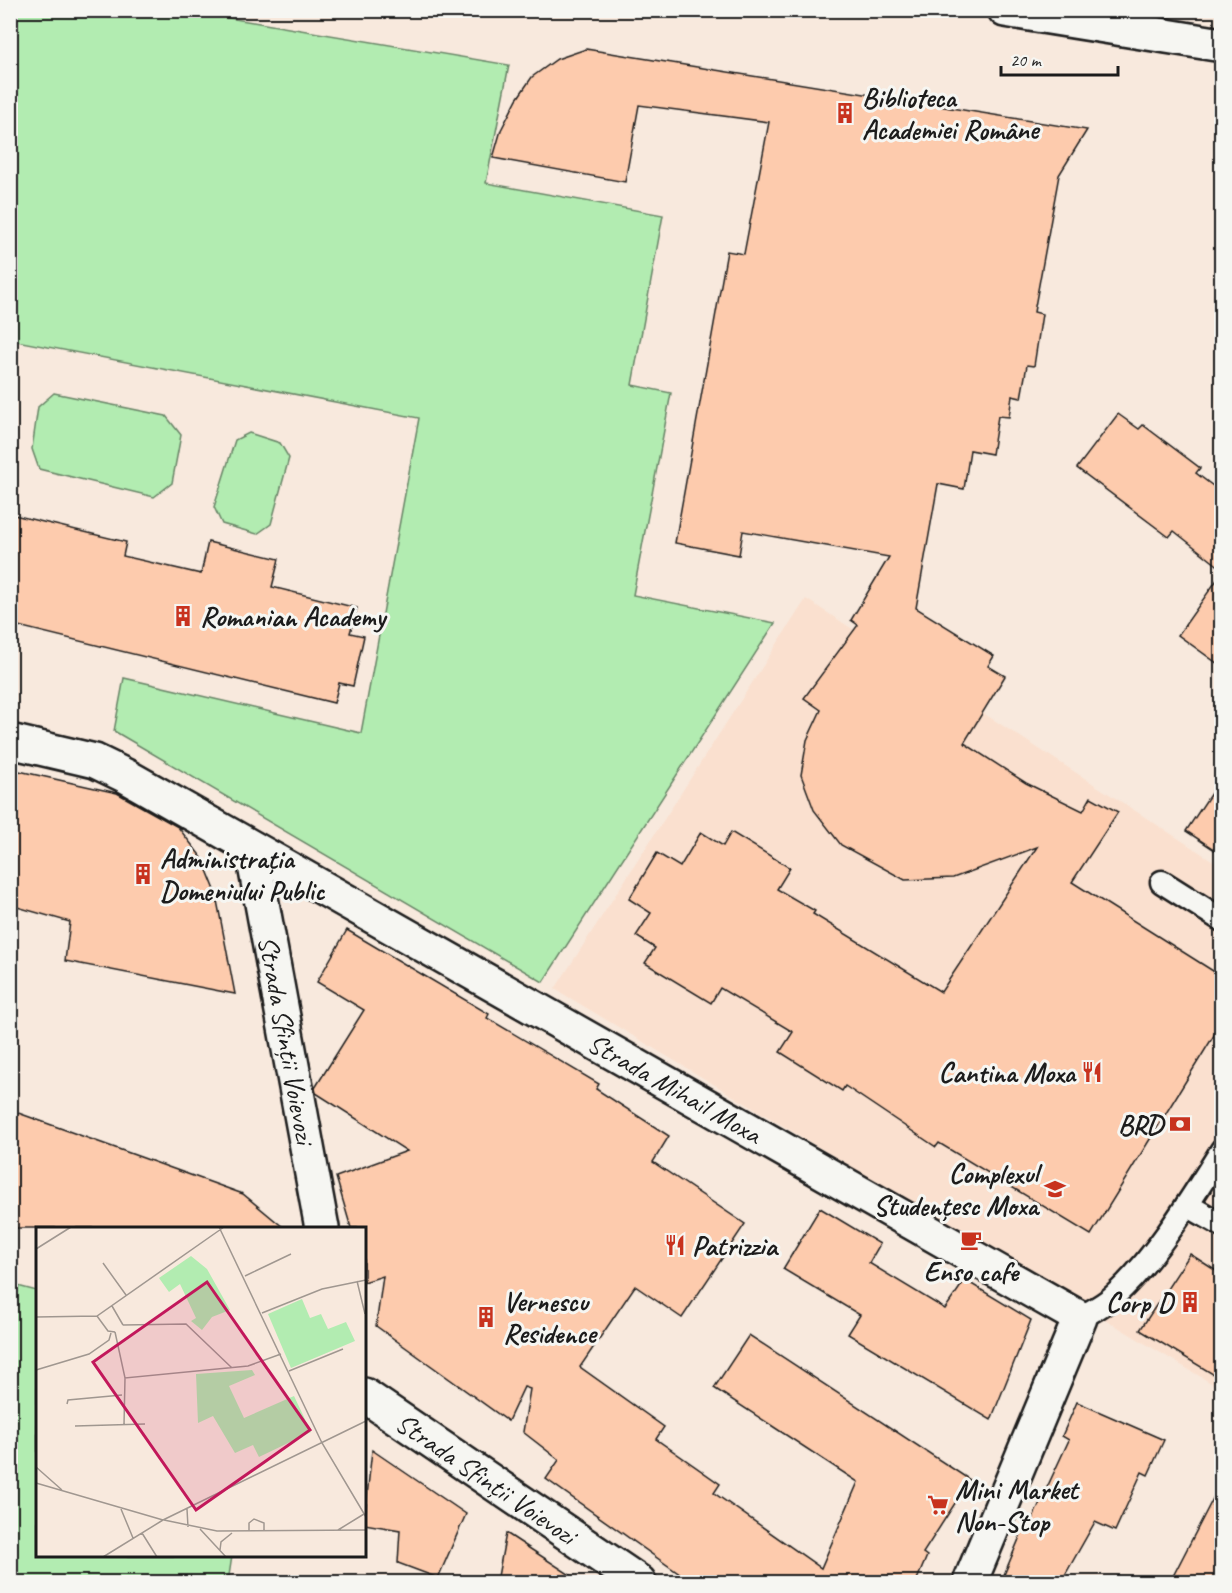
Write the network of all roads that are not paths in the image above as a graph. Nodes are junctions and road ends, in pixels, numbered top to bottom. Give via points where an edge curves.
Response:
1 (1005, 10) edge
2 (1221, 45) edge
3 (10, 741) edge
4 (252, 849) junction
5 (1162, 882) dead end
6 (1221, 920) edge
7 (1221, 1150) edge
8 (1187, 1205) junction
9 (1221, 1226) edge
10 (322, 1227) edge
11 (1080, 1318) junction
12 (366, 1396) edge
13 (639, 1582) edge
14 (970, 1582) edge

1 - 2 street
3 - 4 street, Strada Mihail Moxa via 95,761
4 - 10 street, Strada Sfinții Voievozi
4 - 11 street, Strada Mihail Moxa
5 - 6 lane
7 - 8 lane
8 - 9 lane
8 - 11 lane via 1114,1296
11 - 14 street
12 - 13 street, Strada Sfinții Voievozi

